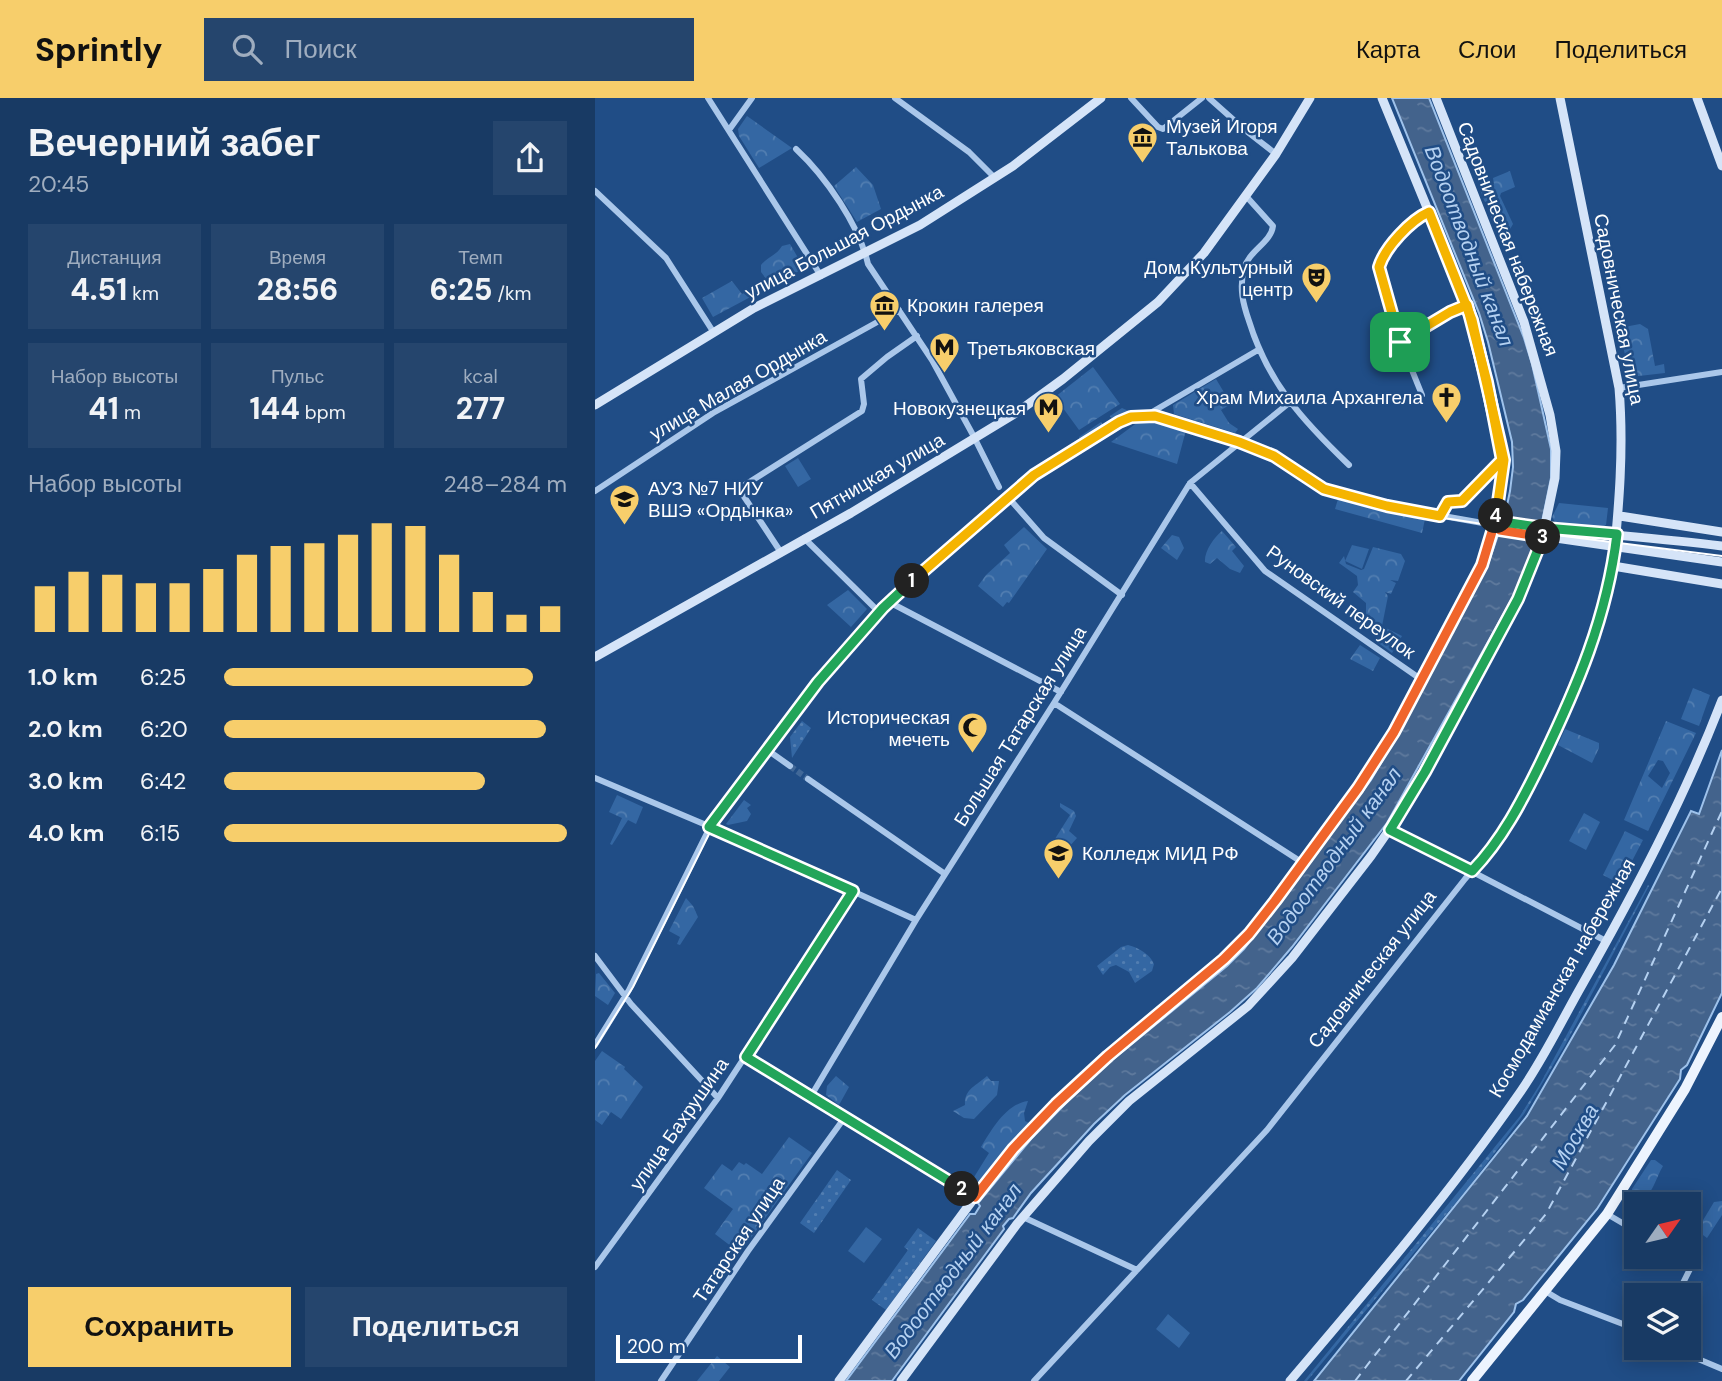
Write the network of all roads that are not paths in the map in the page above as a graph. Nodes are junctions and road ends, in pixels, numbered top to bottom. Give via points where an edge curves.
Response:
1 (708, 98) edge
2 (752, 98) edge
3 (895, 98) edge
4 (1101, 98) edge
5 (1131, 98) edge
6 (1202, 98) edge
7 (1310, 98) edge
8 (1383, 98) edge
9 (1436, 98) edge
10 (1560, 98) edge
11 (1697, 98) edge
12 (1703, 98) edge
13 (1212, 100) edge
14 (729, 130) junction
15 (1722, 148) edge
16 (796, 149) dead end
17 (1276, 154) junction
18 (1722, 166) edge
19 (995, 178) junction
20 (595, 191) edge
21 (1247, 196) junction
22 (1429, 212) junction
23 (866, 253) junction
24 (821, 276) junction
25 (1467, 305) junction
26 (899, 310) junction
27 (714, 333) junction
28 (917, 336) junction
29 (1400, 342) junction
30 (1258, 350) junction
31 (1722, 372) edge
32 (1619, 388) junction
33 (1422, 395) dead end
34 (1289, 403) junction
35 (595, 404) edge
36 (1146, 416) junction
37 (1239, 442) junction
38 (1502, 455) junction
39 (1349, 464) dead end
40 (1190, 483) junction
41 (1482, 483) junction
42 (1501, 485) junction
43 (999, 487) dead end
44 (595, 491) edge
45 (1007, 496) junction
46 (1440, 516) junction
47 (1620, 516) junction
48 (1499, 525) junction
49 (1542, 532) junction
50 (1722, 532) edge
51 (1617, 534) junction
52 (804, 538) junction
53 (1615, 546) junction
54 (1722, 546) edge
55 (780, 551) junction
56 (1722, 562) edge
57 (1613, 566) junction
58 (1722, 584) edge
59 (1122, 594) junction
60 (889, 602) junction
61 (879, 612) junction
62 (595, 657) edge
63 (1422, 680) junction
64 (1061, 692) junction
65 (1722, 700) edge
66 (1054, 703) junction
67 (766, 749) junction
68 (790, 766) tunnel mouth
69 (595, 778) edge
70 (807, 779) tunnel mouth
71 (709, 827) junction
72 (1390, 830) junction
73 (1303, 863) junction
74 (1472, 871) junction
75 (945, 874) junction
76 (853, 891) junction
77 (916, 920) junction
78 (1606, 941) junction
79 (595, 956) edge
80 (626, 997) junction
81 (1722, 1017) edge
82 (1722, 1028) edge
83 (595, 1045) edge
84 (746, 1057) junction
85 (811, 1096) junction
86 (718, 1098) junction
87 (845, 1117) junction
88 (975, 1197) junction
89 (1609, 1215) junction
90 (1023, 1217) junction
91 (1624, 1224) edge
92 (595, 1267) edge
93 (1137, 1270) junction
94 (1547, 1292) junction
95 (1624, 1324) edge
96 (1508, 1340) junction
97 (1701, 1360) edge
98 (1722, 1369) edge
99 (661, 1381) edge
100 (839, 1381) edge
101 (901, 1381) edge
102 (1034, 1381) edge
103 (1290, 1381) edge
104 (1472, 1381) edge
105 (1479, 1381) edge

1 - 14 street
2 - 14 street
3 - 19 street via 969,152
4 - 19 street, улица Большая Ордынка
5 - 6 street via 1160,129
7 - 17 street, Пятницкая улица
8 - 22 street
9 - 49 street, Садовническая набережная via 1521,313 1540,374 1556,451 1554,487
10 - 32 street, Садовническая улица
11 - 18 street
12 - 15 street
13 - 17 street
14 - 24 street
16 - 23 street via 834,193
17 - 21 street, Пятницкая улица
19 - 23 street, улица Большая Ордынка
20 - 27 street via 666,258
21 - 30 street via 1273,226 1247,259 1241,281
21 - 52 street, Пятницкая улица via 1209,248 1162,298 1059,382 947,455
22 - 25 street
22 - 29 street via 1410,223 1379,267
23 - 24 street, улица Большая Ордынка
23 - 26 street via 868,264
24 - 27 street, улица Большая Ордынка
25 - 29 street
25 - 38 street
26 - 28 street
26 - 44 street, улица Малая Ордынка via 713,413
27 - 35 street, улица Большая Ордынка
28 - 43 street
28 - 55 street via 861,379 862,411 740,488
29 - 33 street
30 - 34 street
30 - 36 street
31 - 32 street
32 - 47 street, Садовническая улица via 1623,435
34 - 37 street, Большая Татарская улица
34 - 39 street
36 - 37 street
36 - 45 street via 1119,422
37 - 40 street, Большая Татарская улица
37 - 46 street via 1274,456 1324,489
38 - 41 street via 1500,464
38 - 42 street
40 - 59 street, Большая Татарская улица
40 - 63 street, Руновский переулок via 1265,571
41 - 42 street via 1494,478
41 - 46 street via 1462,501 1448,502
42 - 48 street
45 - 59 street via 1044,538
45 - 60 street
46 - 48 street
47 - 50 street
47 - 51 street, Садовническая улица
48 - 49 street
48 - 63 street
49 - 51 street
49 - 53 street
49 - 72 street, Садовническая набережная via 1502,630
51 - 53 street, Садовническая улица
51 - 54 street
52 - 55 street, Пятницкая улица
52 - 61 street
53 - 56 street
53 - 57 street, Садовническая улица
55 - 62 street, Пятницкая улица
57 - 58 street
57 - 74 street, Садовническая улица via 1600,622 1569,704 1520,804
59 - 64 street, Большая Татарская улица
60 - 61 street
60 - 64 street
61 - 67 street
63 - 73 street via 1377,759
64 - 66 street, Большая Татарская улица
65 - 78 street, Космодамианская набережная via 1686,785
66 - 73 street
66 - 75 street, Большая Татарская улица
67 - 68 street
67 - 71 street
69 - 71 street
70 - 75 street
71 - 76 street
71 - 80 street
72 - 74 street
72 - 90 street, Садовническая набережная via 1262,993 1116,1113
73 - 88 street via 1240,943 1072,1088 1013,1149
74 - 78 street
74 - 93 street, Садовническая улица via 1275,1121
75 - 77 street, Большая Татарская улица
76 - 77 street
76 - 84 street, улица Бахрушина
77 - 85 street, Большая Татарская улица
78 - 103 street, Космодамианская набережная via 1523,1088
79 - 80 street
80 - 83 street
80 - 86 street
81 - 89 main road
82 - 89 main road via 1686,1096
84 - 85 street
84 - 86 street, улица Бахрушина
85 - 87 street
86 - 92 street, улица Бахрушина
87 - 88 street
87 - 99 street, Татарская улица
88 - 100 street
89 - 91 street
89 - 94 main road
90 - 93 street
90 - 101 street, Садовническая набережная
93 - 102 street, Садовническая улица
94 - 95 street
94 - 96 main road
96 - 104 main road
96 - 105 main road
97 - 98 street

